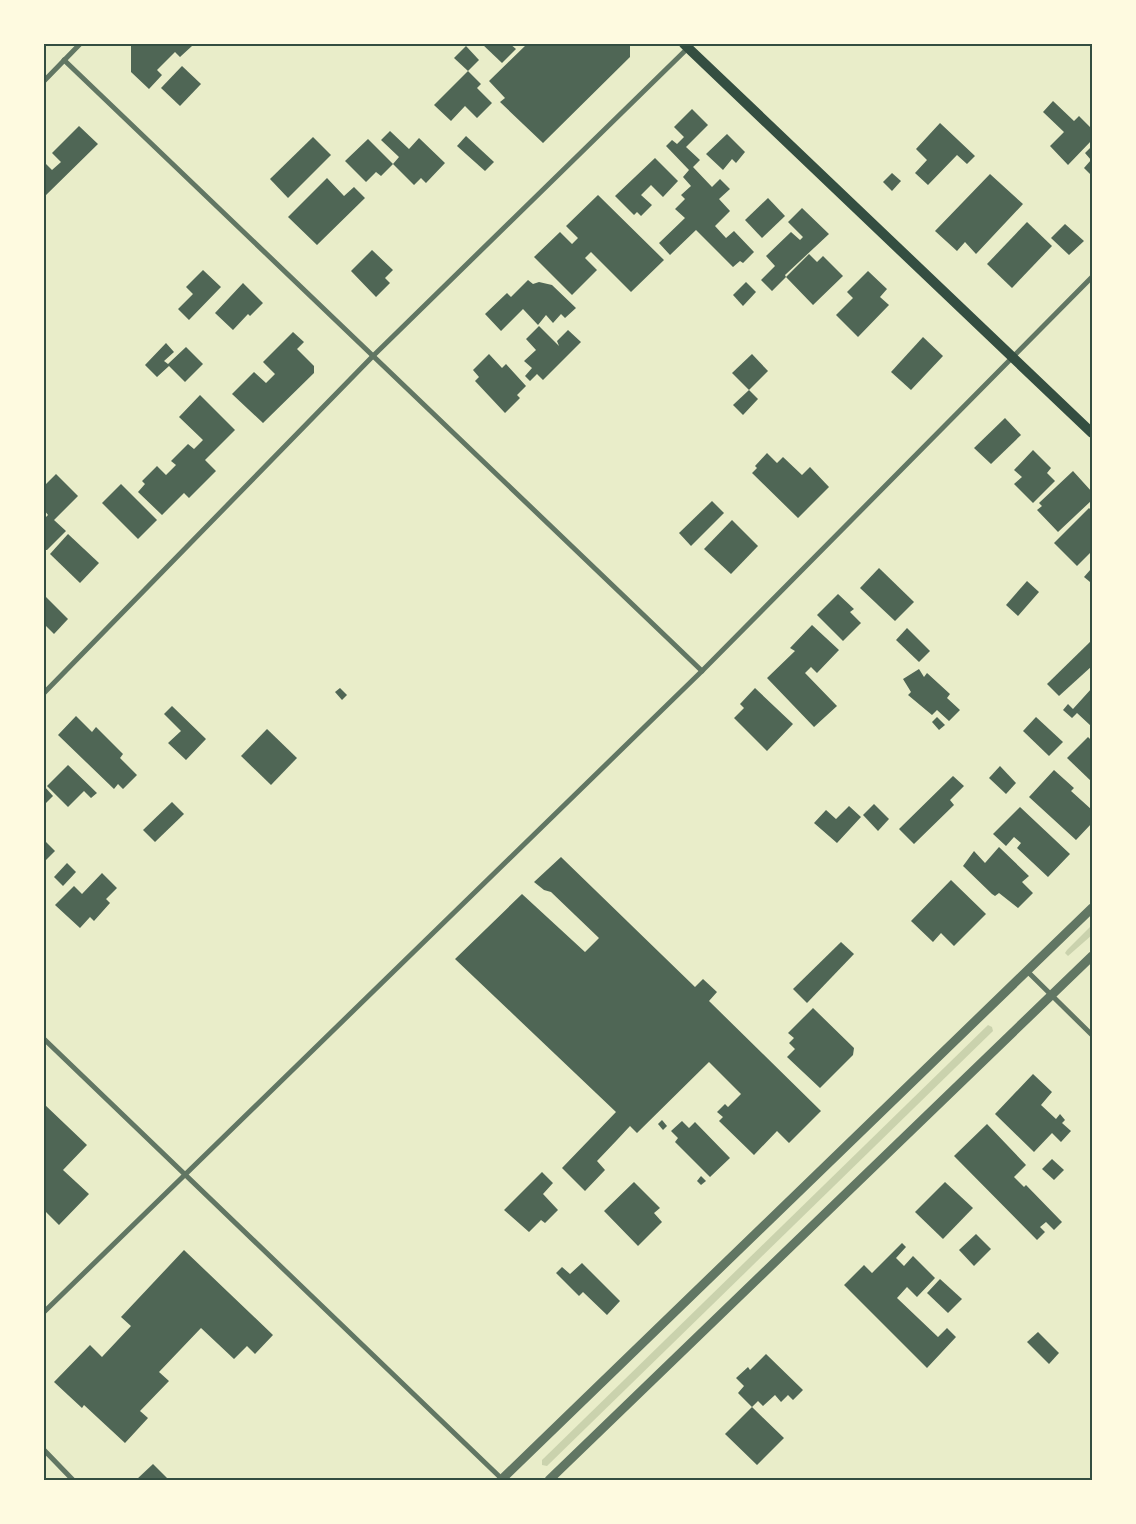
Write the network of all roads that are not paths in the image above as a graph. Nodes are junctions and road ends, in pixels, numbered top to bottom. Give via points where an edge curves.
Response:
1 (80, 44) edge
2 (688, 45) edge
3 (64, 60) junction
4 (44, 81) edge
5 (1092, 278) edge
6 (373, 356) junction
7 (1012, 356) junction
8 (1092, 433) edge
9 (702, 671) junction
10 (44, 692) edge
11 (1092, 908) edge
12 (1092, 956) edge
13 (1027, 971) junction
14 (1052, 995) junction
15 (1092, 1035) edge
16 (44, 1039) edge
17 (185, 1175) junction
18 (44, 1312) edge
19 (44, 1450) edge
20 (73, 1480) edge
21 (502, 1480) edge
22 (549, 1480) edge

1 - 3 street
2 - 6 street
2 - 7 main road
3 - 4 street
3 - 6 street
5 - 7 street
6 - 9 street
6 - 10 street
7 - 8 main road
7 - 9 street
9 - 17 street
11 - 13 street
12 - 14 street
13 - 14 street
13 - 21 street
14 - 15 street
14 - 22 street
16 - 17 street
17 - 18 street
17 - 21 street
19 - 20 street

